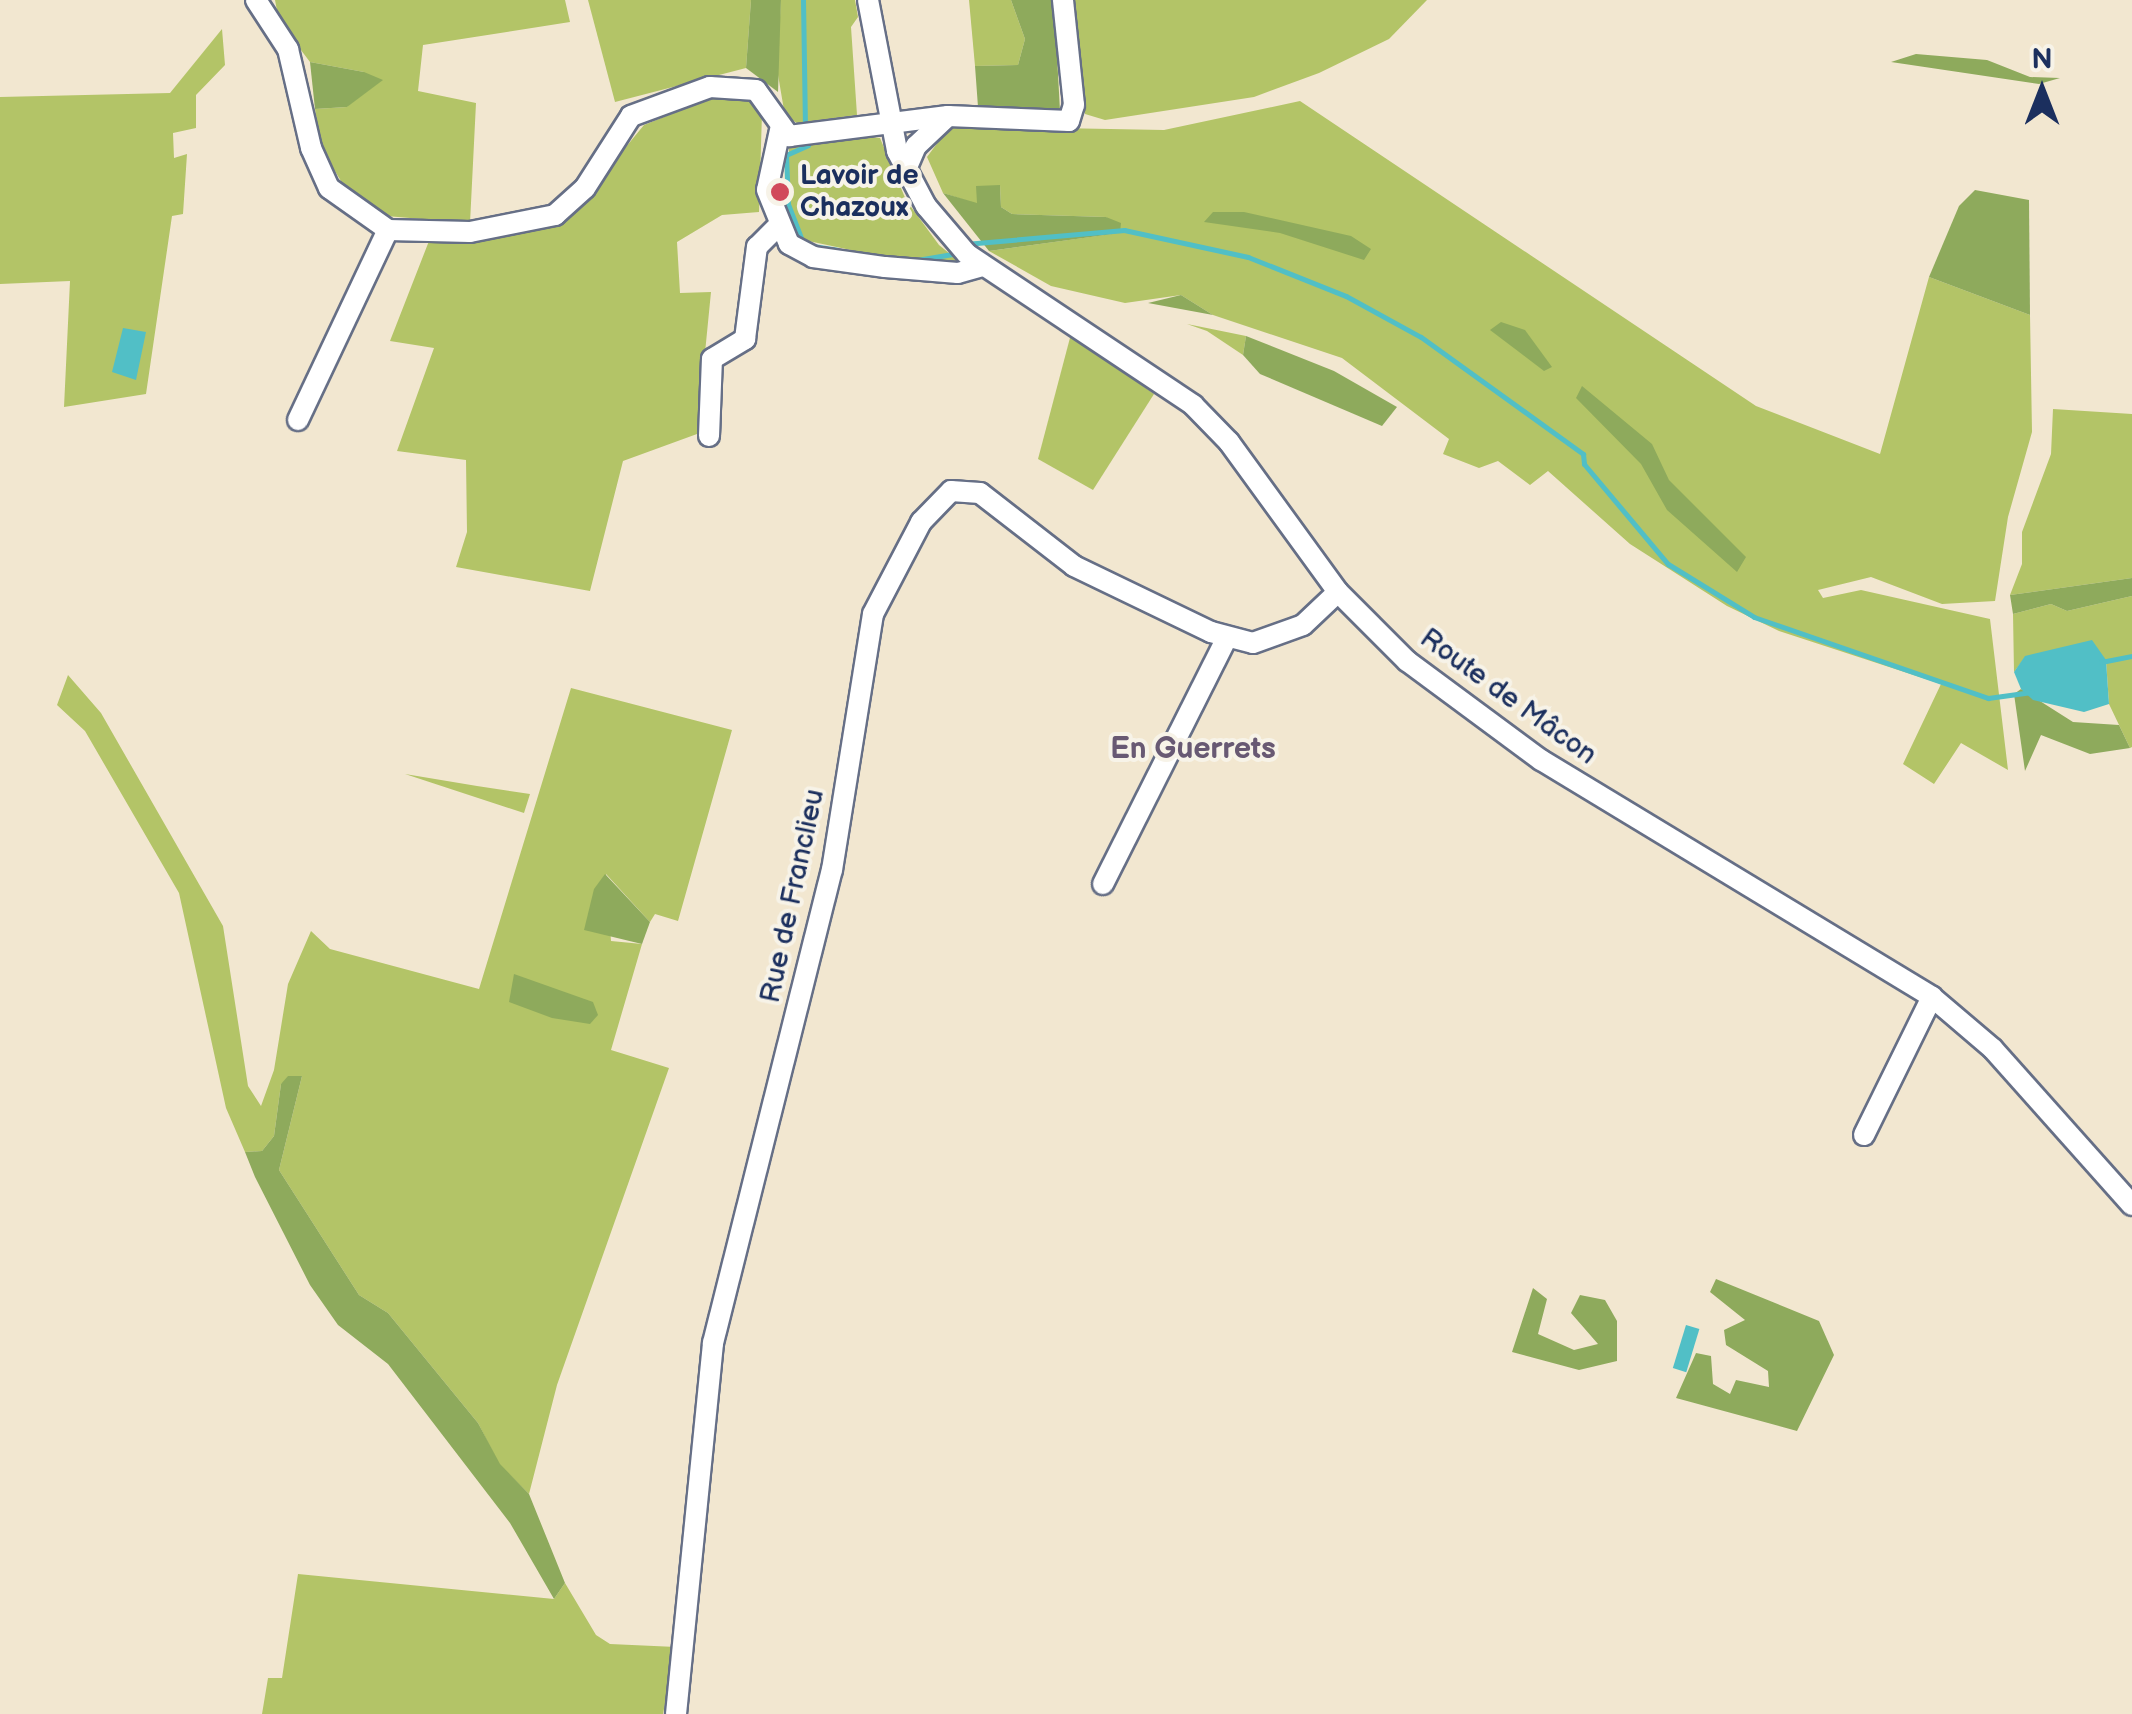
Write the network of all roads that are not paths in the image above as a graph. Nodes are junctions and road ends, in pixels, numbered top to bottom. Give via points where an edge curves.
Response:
1 (256, 0) edge
2 (868, 0) edge
3 (1063, 0) edge
4 (948, 116) junction
5 (888, 124) junction
6 (780, 130) junction
7 (906, 170) junction
8 (778, 226) junction
9 (388, 230) junction
10 (968, 253) junction
11 (298, 420) dead end
12 (709, 436) dead end
13 (1338, 592) junction
14 (1226, 637) junction
15 (1103, 884) dead end
16 (1932, 998) junction
17 (1864, 1135) dead end
18 (2132, 1205) edge
19 (676, 1714) edge

1 - 9 street via 288,49 310,148 329,188
2 - 5 street, Route de Mâcon
3 - 4 street via 1074,105 1069,121
4 - 5 street
4 - 7 street via 916,146
5 - 6 street via 789,136
5 - 7 street, Route de Mâcon
6 - 8 street via 767,190
6 - 9 street via 756,90 710,87 631,116 585,188 555,215 521,227 470,232
7 - 10 street, Route de Mâcon
8 - 10 street via 788,244 813,257 958,273
8 - 12 street via 757,248 744,339 712,359
9 - 11 street
10 - 13 street, Route de Mâcon via 1193,405 1229,442
13 - 14 street, Rue de Franclieu via 1281,638 1253,643
13 - 16 street, Route de Mâcon via 1406,661 1541,760
14 - 15 street
14 - 19 street, Rue de Franclieu via 1074,566 966,489 937,500 891,576 873,614 832,870 714,1343
16 - 17 street
16 - 18 street, Route de Mâcon via 1993,1049

